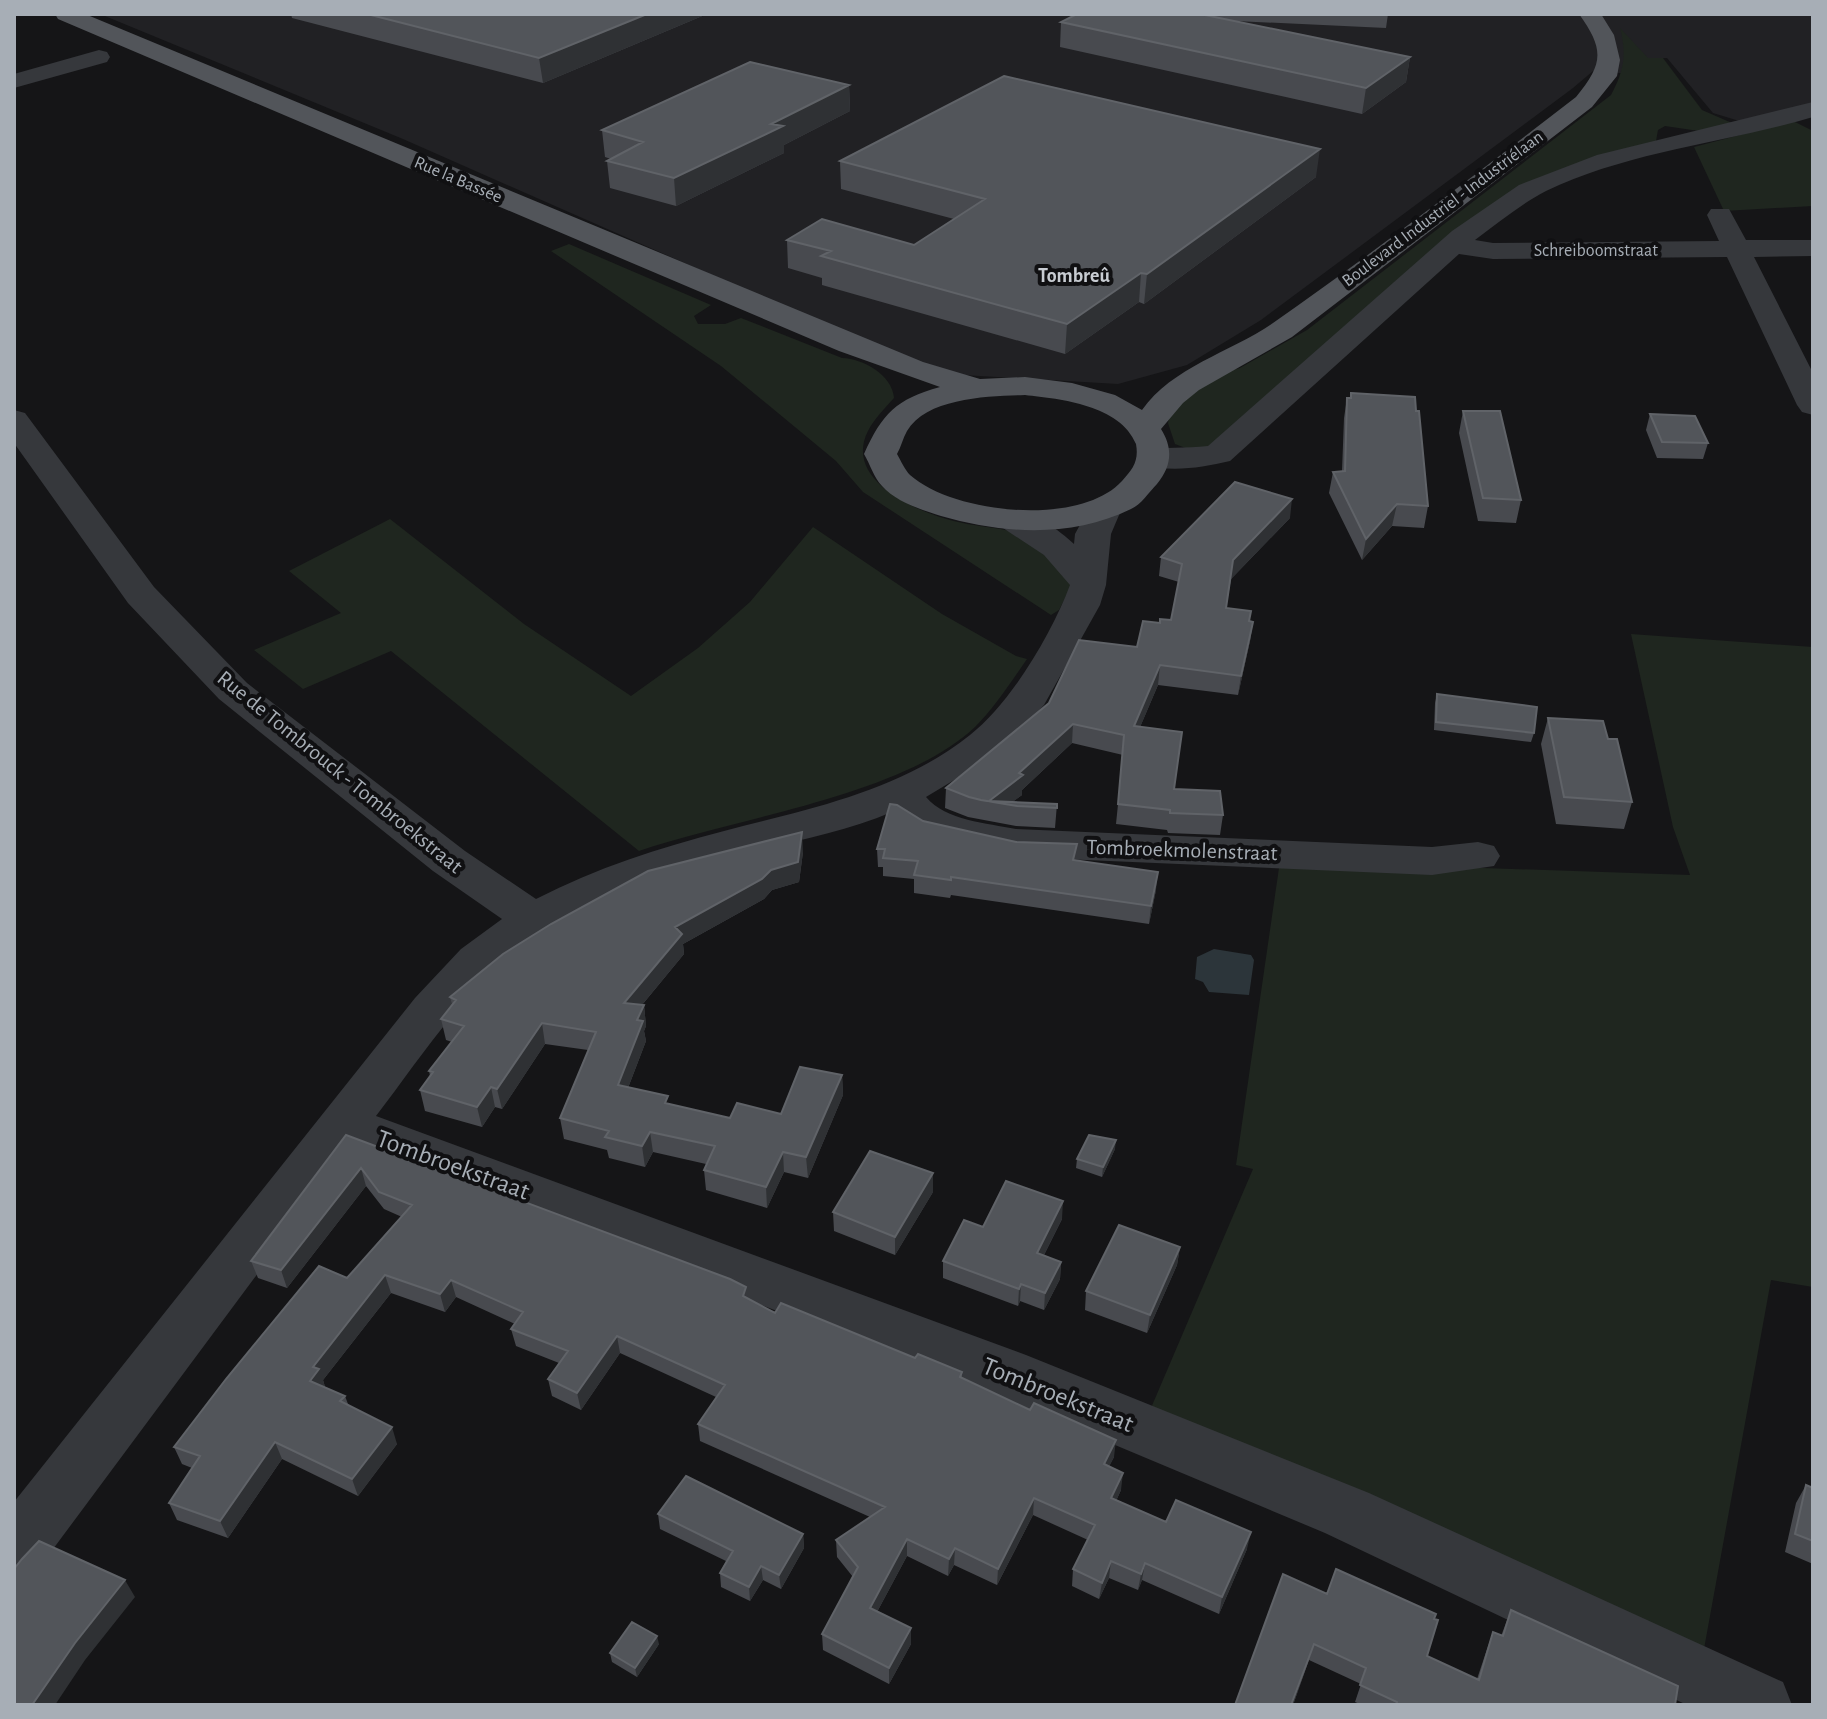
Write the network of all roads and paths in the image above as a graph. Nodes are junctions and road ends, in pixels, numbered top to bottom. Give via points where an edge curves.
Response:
1 (66, 14) edge
2 (1590, 14) edge
3 (99, 57) dead end
4 (14, 81) edge
5 (1813, 109) edge
6 (1720, 215) dead end
7 (1453, 245) junction
8 (1813, 248) edge
9 (1738, 250) junction
10 (850, 345) junction
11 (1215, 366) junction
12 (978, 388) junction
13 (1081, 394) junction
14 (1813, 405) edge
15 (906, 413) junction
16 (14, 420) edge
17 (1150, 444) junction
18 (1105, 508) junction
19 (1015, 521) junction
20 (1088, 585) junction
21 (901, 794) junction
22 (1478, 856) dead end
23 (534, 919) junction
24 (341, 1124) junction
25 (14, 1551) edge
26 (1759, 1705) edge

1 - 10 main road, Rue la Bassée
2 - 11 main road, Boulevard Industriel - Industriélaan via 1600,25 1608,53 1606,75 1584,102 1277,333
3 - 4 street
5 - 7 street via 1557,178 1513,199
6 - 9 street
7 - 9 street, Schreiboomstraat via 1493,251
7 - 17 street via 1218,454
8 - 9 street, Schreiboomstraat
9 - 14 street
10 - 12 main road, Rue la Bassée
10 - 15 main road, Rue la Bassée via 901,383
11 - 13 main road, Boulevard Industriel - Industriélaan
11 - 17 main road, Boulevard Industriel - Industriélaan via 1166,401
12 - 13 main road via 1025,386
12 - 15 main road via 942,396
13 - 17 main road via 1110,405
15 - 19 main road, Boulevard Industriel - Industriélaan via 889,429 883,444 886,467 894,479 914,495 953,511
16 - 23 street, Rue de Tombrouck - Tombroekstraat via 141,595 233,691 449,861
17 - 18 main road, Boulevard Industriel - Industriélaan via 1144,482
18 - 19 main road, Boulevard Industriel - Industriélaan
18 - 20 street via 1093,534
19 - 20 street via 1067,553
20 - 21 street via 1045,672 1004,729 958,764
21 - 22 street, Tombroekmolenstraat via 917,814 939,826 1016,843 1432,861
21 - 23 street via 638,871
23 - 24 street via 478,960
24 - 25 street
24 - 26 street, Tombroekstraat via 1077,1402 1347,1513

